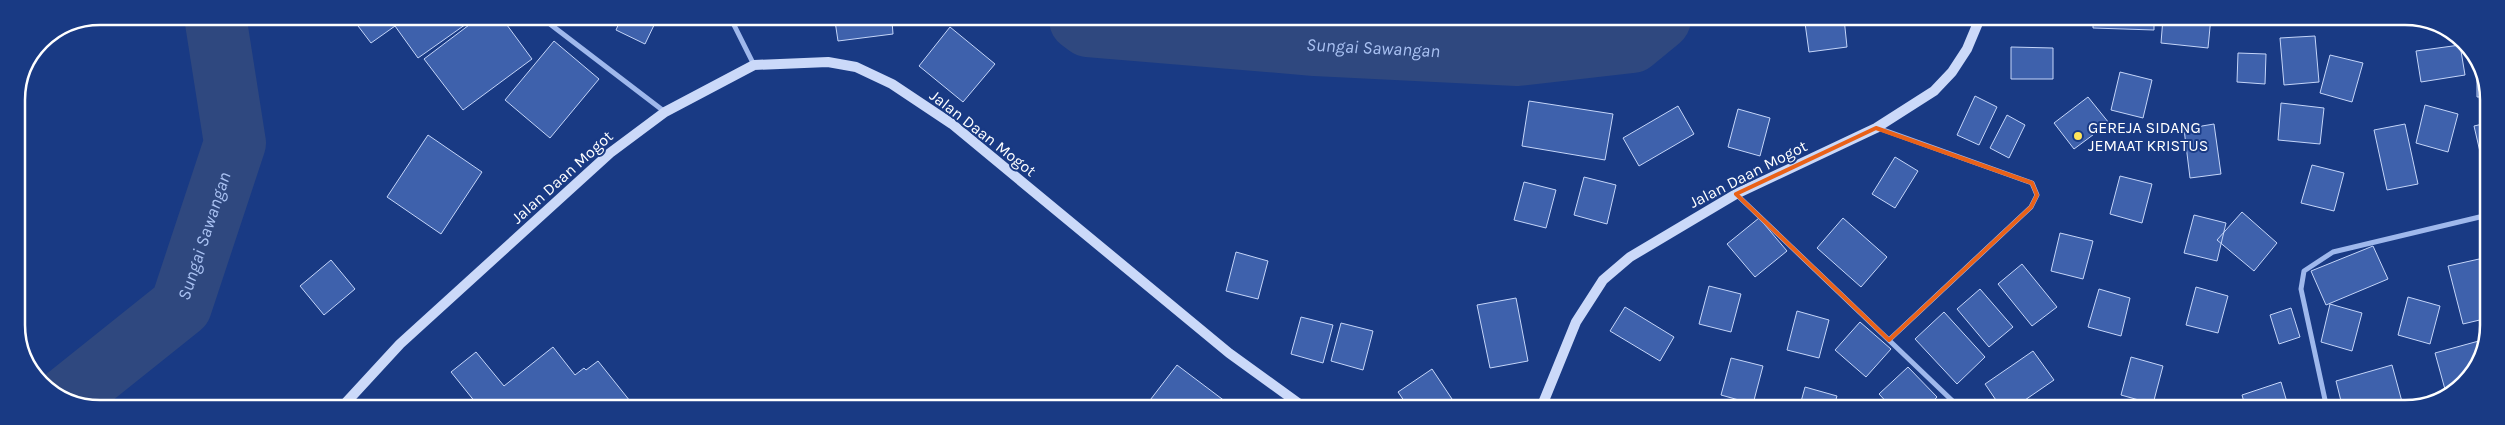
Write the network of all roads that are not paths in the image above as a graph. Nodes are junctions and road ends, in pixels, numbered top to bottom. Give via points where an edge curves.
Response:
1 (551, 25) edge
2 (734, 25) edge
3 (1977, 25) edge
4 (754, 66) junction
5 (665, 112) junction
6 (1876, 128) junction
7 (1736, 194) junction
8 (2480, 217) edge
9 (1890, 340) junction
10 (348, 400) edge
11 (1294, 400) edge
12 (1544, 400) edge
13 (1952, 400) edge
14 (2324, 400) edge

1 - 5 street
2 - 4 street
3 - 6 main road, Jalan Daan Mogot via 1967,49 1934,92
4 - 5 main road, Jalan Daan Mogot
4 - 11 main road, Jalan Daan Mogot via 828,62 856,67 892,84 952,124 1228,353
5 - 10 main road, Jalan Daan Mogot via 610,153 400,344
6 - 7 main road, Jalan Daan Mogot
6 - 9 street via 2032,184 2037,195 2031,207
7 - 9 street
7 - 12 main road, Jalan Daan Mogot via 1630,257 1603,280 1576,322
8 - 14 street via 2333,252 2304,271 2301,289
9 - 13 street

